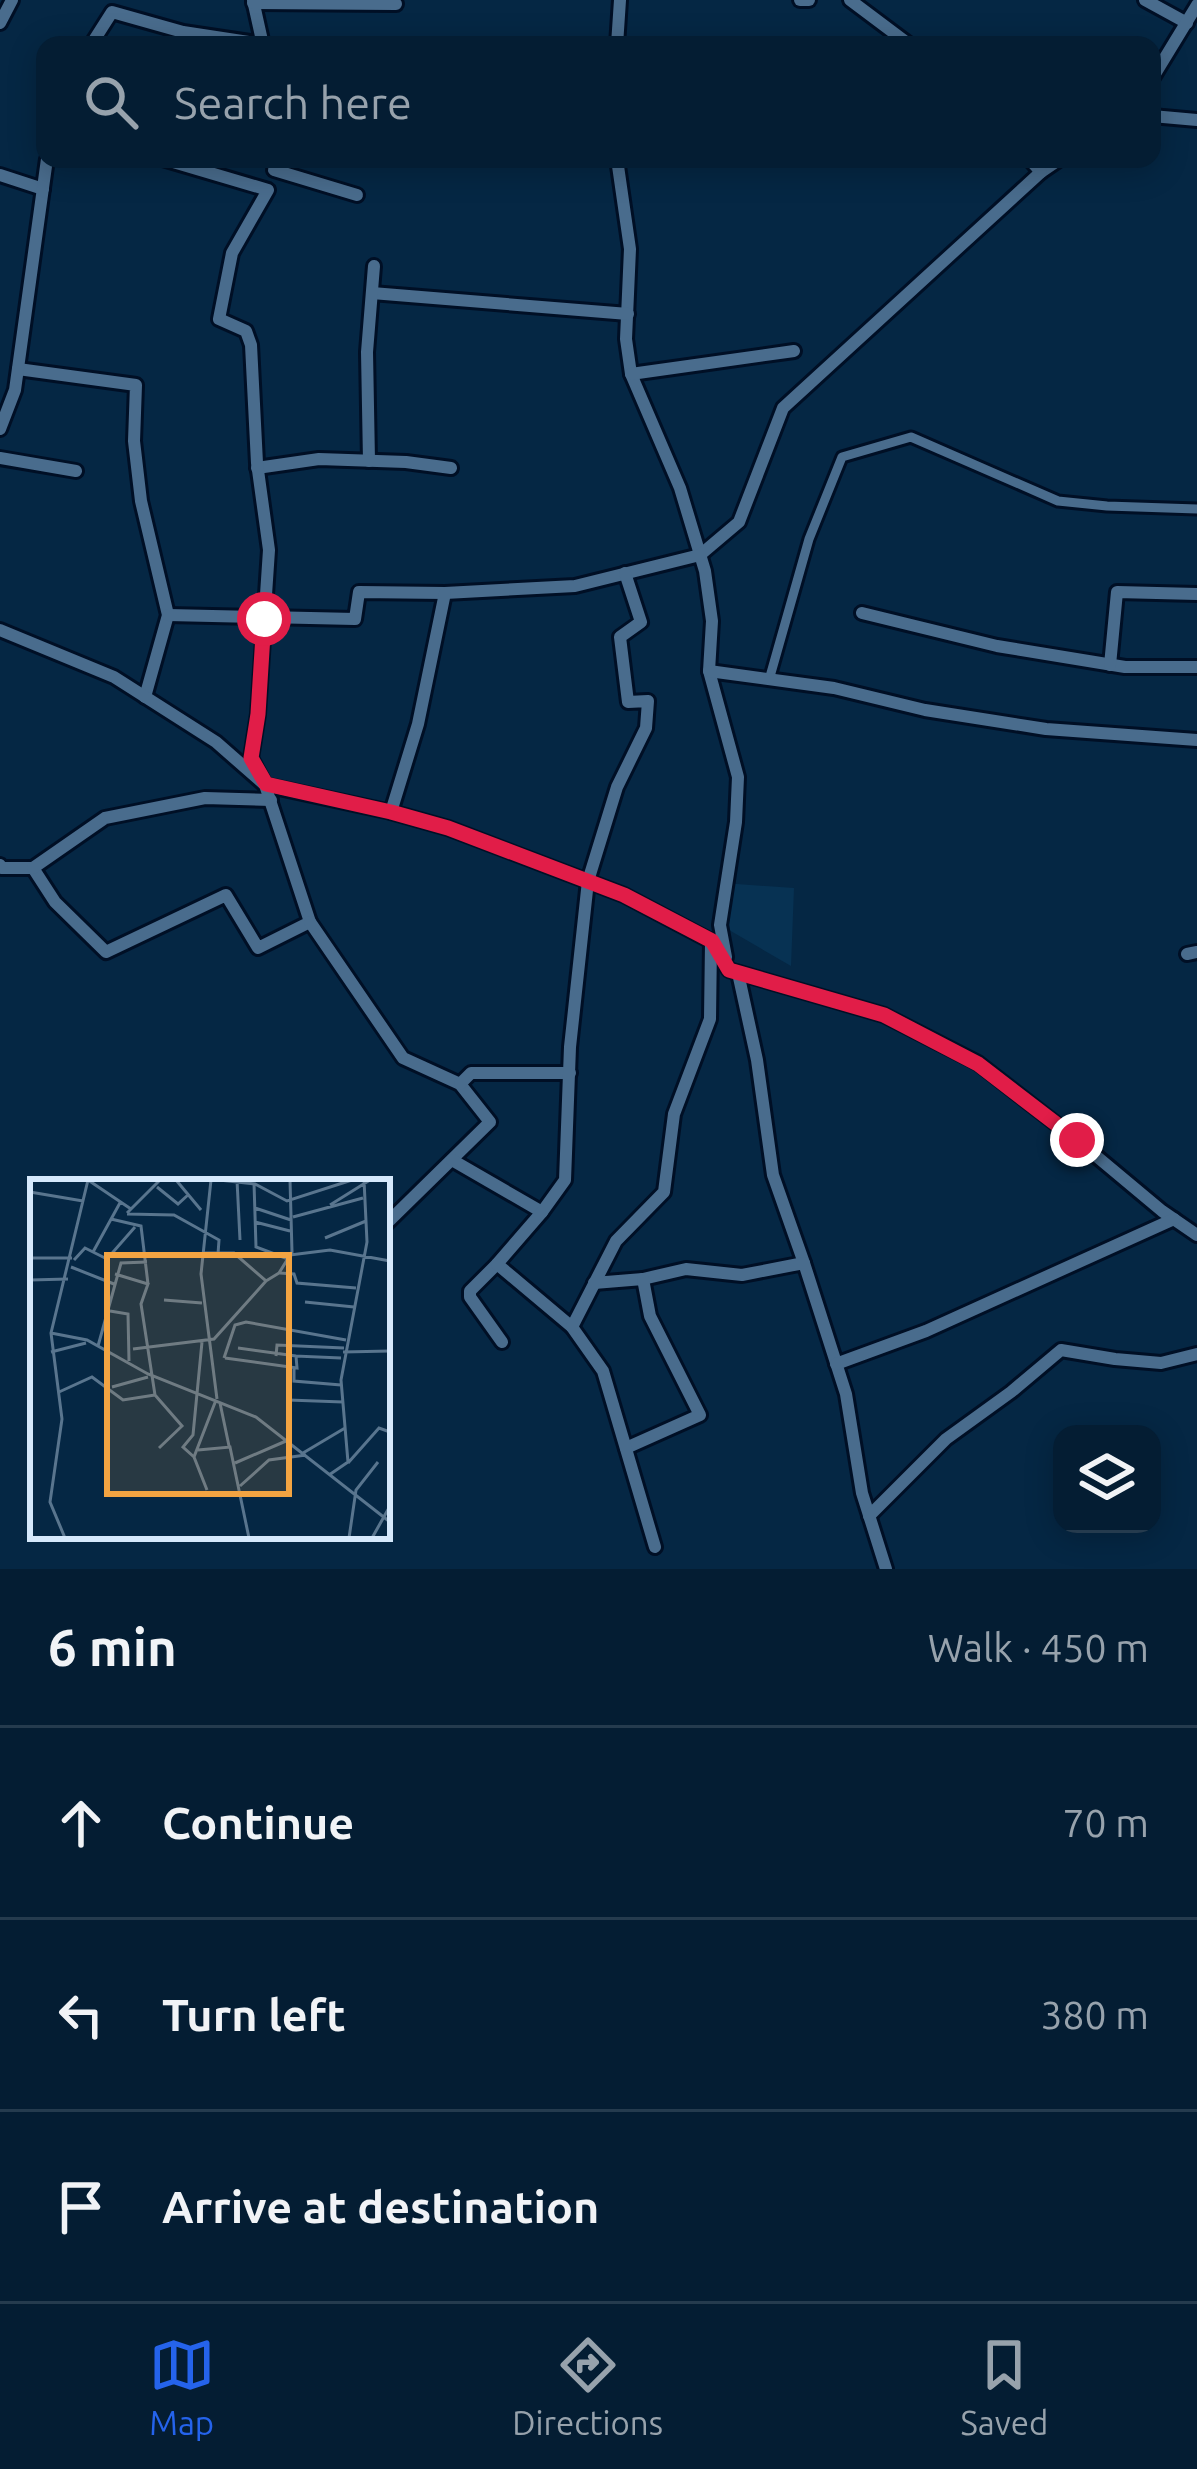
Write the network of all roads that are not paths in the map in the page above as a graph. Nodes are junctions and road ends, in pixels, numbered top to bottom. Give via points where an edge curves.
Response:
1 (12, 0) edge
2 (620, 0) edge
3 (800, 0) edge
4 (809, 0) edge
5 (850, 0) edge
6 (1145, 0) edge
7 (253, 2) edge
8 (396, 4) dead end
9 (1197, 5) edge
10 (0, 23) edge
11 (1187, 23) junction
12 (97, 36) edge
13 (208, 36) edge
14 (261, 36) edge
15 (618, 36) edge
16 (898, 36) edge
17 (1161, 65) edge
18 (1161, 117) edge
19 (1197, 120) edge
20 (46, 168) edge
21 (193, 168) edge
22 (273, 168) edge
23 (283, 168) edge
24 (618, 168) edge
25 (1037, 168) edge
26 (1047, 168) edge
27 (1041, 172) junction
28 (0, 175) edge
29 (43, 189) junction
30 (268, 190) junction
31 (357, 194) dead end
32 (374, 266) dead end
33 (372, 293) junction
34 (628, 314) junction
35 (794, 351) dead end
36 (18, 369) junction
37 (631, 374) junction
38 (0, 429) edge
39 (0, 458) edge
40 (369, 461) junction
41 (257, 468) junction
42 (451, 468) dead end
43 (76, 470) dead end
44 (1197, 509) edge
45 (700, 554) junction
46 (625, 574) junction
47 (445, 592) junction
48 (1197, 594) edge
49 (862, 613) dead end
50 (168, 615) junction
51 (264, 619) junction
52 (0, 630) edge
53 (1110, 665) junction
54 (1197, 667) edge
55 (709, 671) junction
56 (769, 680) junction
57 (146, 697) junction
58 (1197, 740) edge
59 (266, 784) junction
60 (271, 800) junction
61 (391, 812) junction
62 (0, 865) edge
63 (33, 868) junction
64 (588, 881) junction
65 (310, 922) junction
66 (712, 941) junction
67 (733, 971) junction
68 (570, 1073) junction
69 (460, 1084) junction
70 (452, 1160) junction
71 (542, 1212) junction
72 (390, 1220) edge
73 (1174, 1220) junction
74 (1197, 1234) edge
75 (804, 1262) junction
76 (497, 1264) junction
77 (644, 1279) junction
78 (595, 1283) junction
79 (572, 1327) junction
80 (502, 1342) dead end
81 (1197, 1354) edge
82 (836, 1364) junction
83 (626, 1448) junction
84 (869, 1516) junction
85 (655, 1547) dead end
86 (886, 1569) edge

1 - 10 street
2 - 15 street
3 - 4 street
5 - 16 street
6 - 11 street
7 - 8 street
7 - 14 street
9 - 11 street
11 - 17 street
12 - 13 street via 112,12
18 - 19 street
20 - 29 street
21 - 30 street
22 - 30 street
23 - 31 street
24 - 34 street via 630,249
25 - 27 street
26 - 27 street
27 - 45 street via 783,408 739,522
28 - 29 street
29 - 36 street
30 - 41 street via 232,253 219,319 246,331 251,345
32 - 33 street
33 - 34 street
33 - 40 street
34 - 37 street
35 - 37 street
36 - 38 street
36 - 50 street via 136,385 141,501
37 - 45 street
39 - 43 street
40 - 41 street
40 - 42 street
41 - 51 street via 269,550
44 - 56 street via 1058,501 911,437 842,457
45 - 46 street
45 - 55 street via 712,621
46 - 47 street via 575,586
46 - 64 street via 641,622 620,637 628,702 648,701 646,728 616,787
47 - 51 street via 359,592 355,619
47 - 61 street
48 - 53 street via 1117,592
49 - 53 street
50 - 51 street
50 - 57 street
51 - 59 street via 251,758
52 - 57 street
53 - 54 street
55 - 56 street
55 - 67 street via 738,777 720,925
56 - 58 street via 1046,729
57 - 59 street
59 - 60 street
59 - 61 street
60 - 63 street via 205,798 105,818
60 - 65 street
61 - 64 street
62 - 63 street
63 - 65 street via 106,952 226,895 258,948
64 - 66 street
64 - 68 street
65 - 69 street via 404,1058
66 - 67 street
66 - 78 street via 710,1019 674,1114 664,1192 616,1241
67 - 73 street via 884,1015 978,1064
67 - 75 street via 757,1060 773,1175
68 - 69 street via 471,1073
68 - 71 street via 565,1180
69 - 70 street via 490,1122
70 - 71 street
70 - 72 street
71 - 76 street
73 - 74 street
73 - 82 street
75 - 77 street via 742,1275 686,1269
75 - 82 street
76 - 79 street
76 - 80 street via 470,1297
77 - 78 street
77 - 83 street via 650,1316 700,1415
78 - 79 street
79 - 83 street via 603,1371
81 - 84 street via 1161,1363 1061,1350 946,1439
82 - 84 street
83 - 85 street
84 - 86 street

